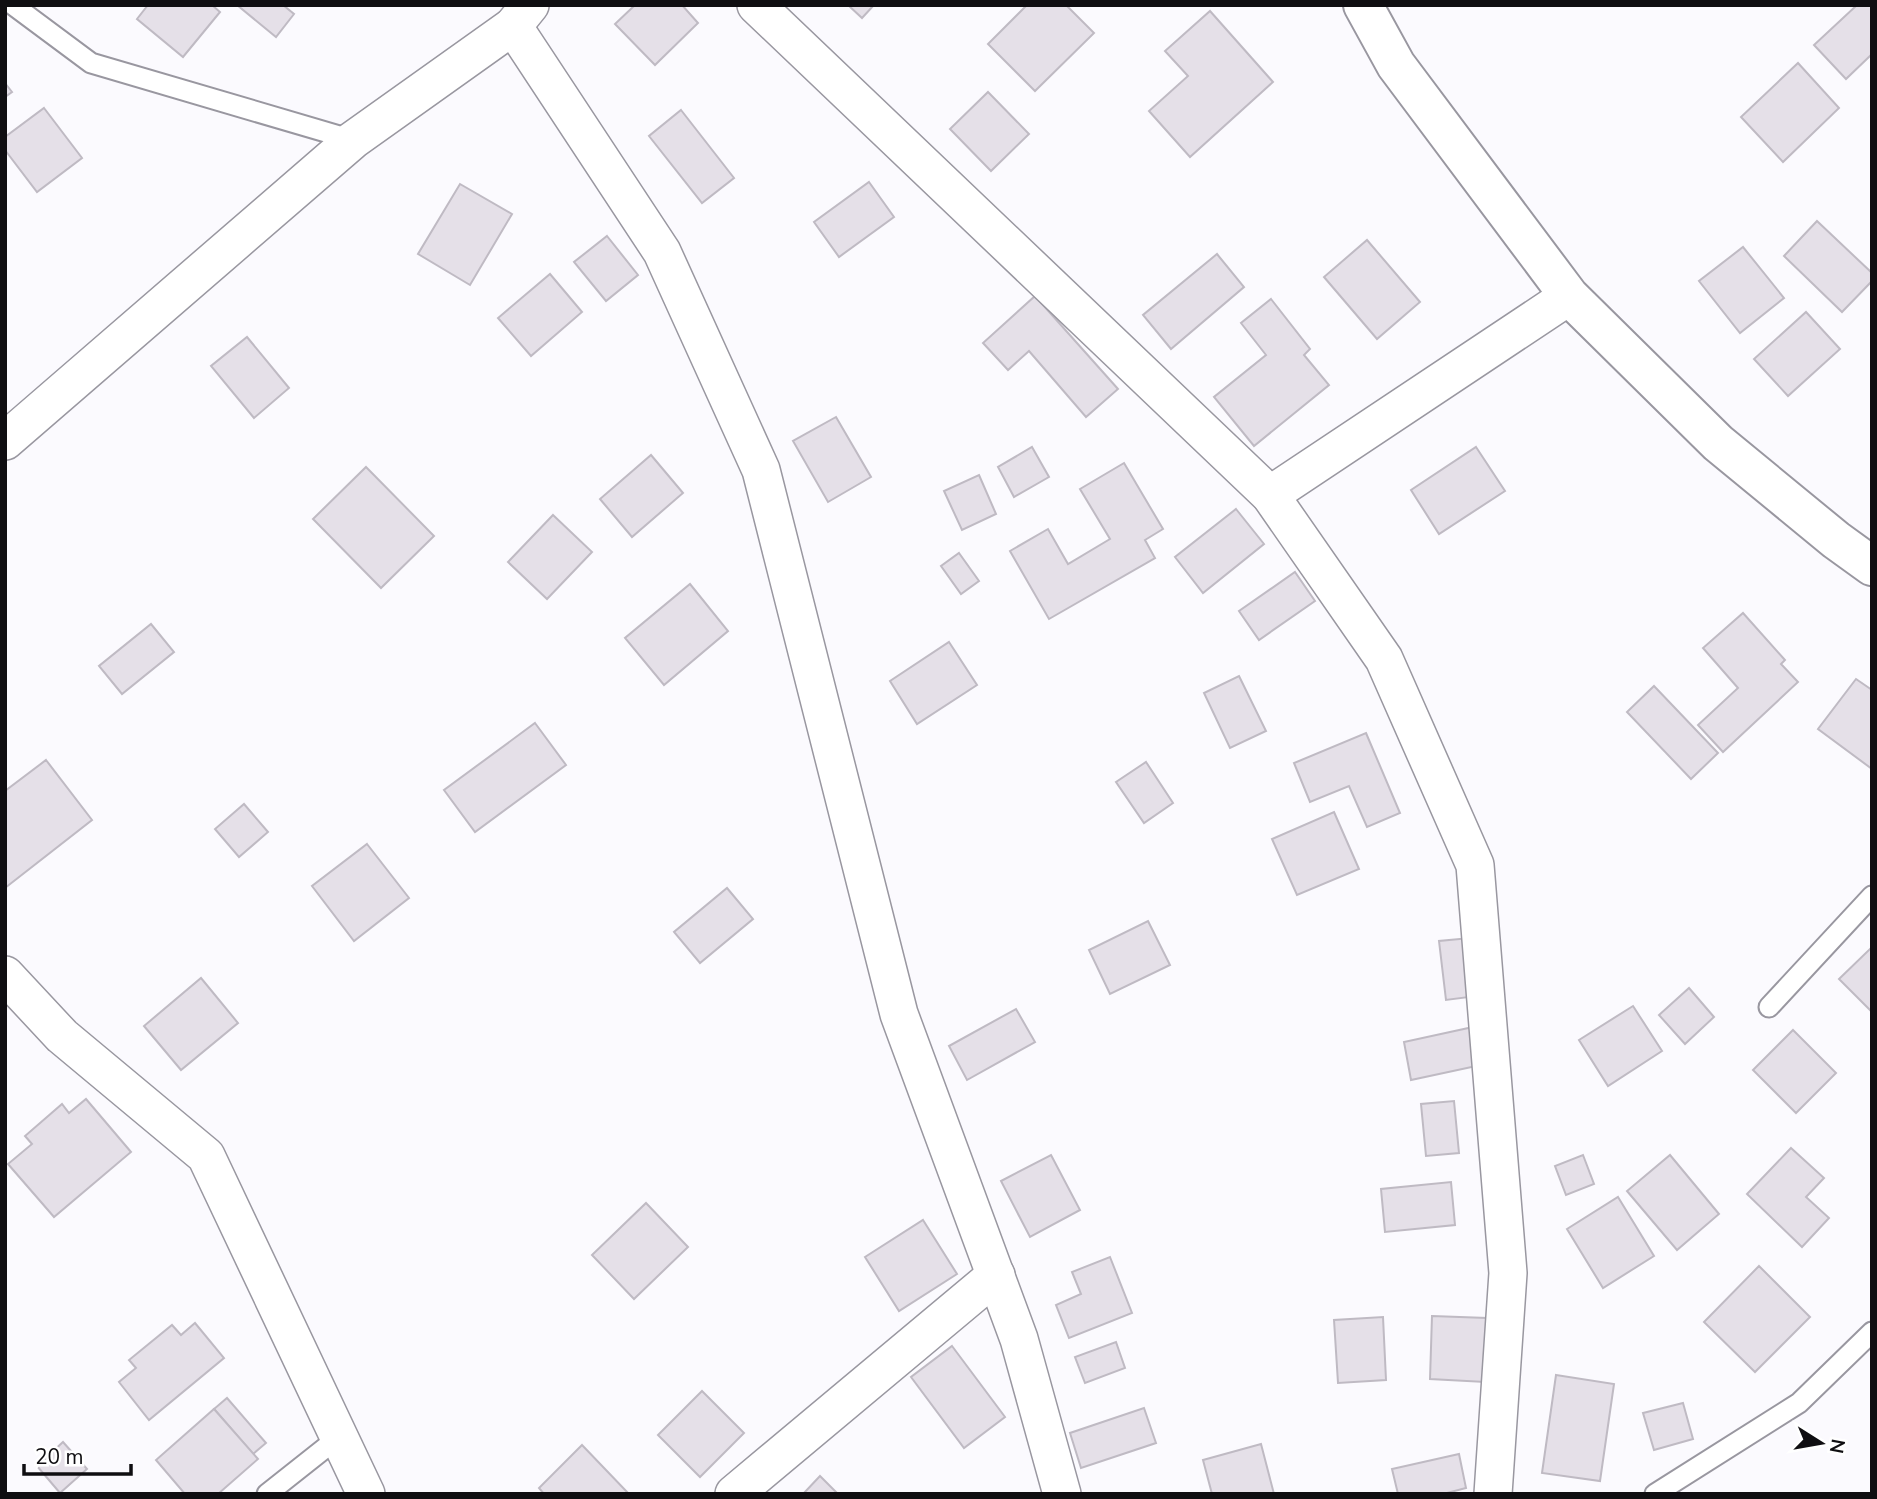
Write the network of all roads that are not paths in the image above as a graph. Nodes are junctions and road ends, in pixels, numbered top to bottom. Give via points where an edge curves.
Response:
1 (13, 5) edge
2 (756, 5) edge
3 (1363, 5) edge
4 (522, 15) edge
5 (353, 140) junction
6 (1569, 296) junction
7 (5, 441) edge
8 (1270, 495) junction
9 (1872, 566) edge
10 (1872, 896) edge
11 (5, 975) edge
12 (1769, 1007) dead end
13 (996, 1275) junction
14 (1872, 1332) edge
15 (339, 1437) junction
16 (267, 1494) edge
17 (366, 1494) edge
18 (734, 1494) edge
19 (1062, 1494) edge
20 (1493, 1494) edge
21 (1655, 1494) edge

1 - 5 lane via 91,63
2 - 8 street
3 - 6 street via 1396,65
4 - 5 street
4 - 13 street via 662,252 761,470 899,1014
5 - 7 street
6 - 8 street
6 - 9 street via 1718,443
8 - 20 street via 1384,659 1475,865 1508,1273
10 - 12 lane
11 - 15 street via 62,1036 206,1156
13 - 18 street
13 - 19 street via 1019,1339
14 - 21 lane via 1799,1403
15 - 16 lane
15 - 17 street

